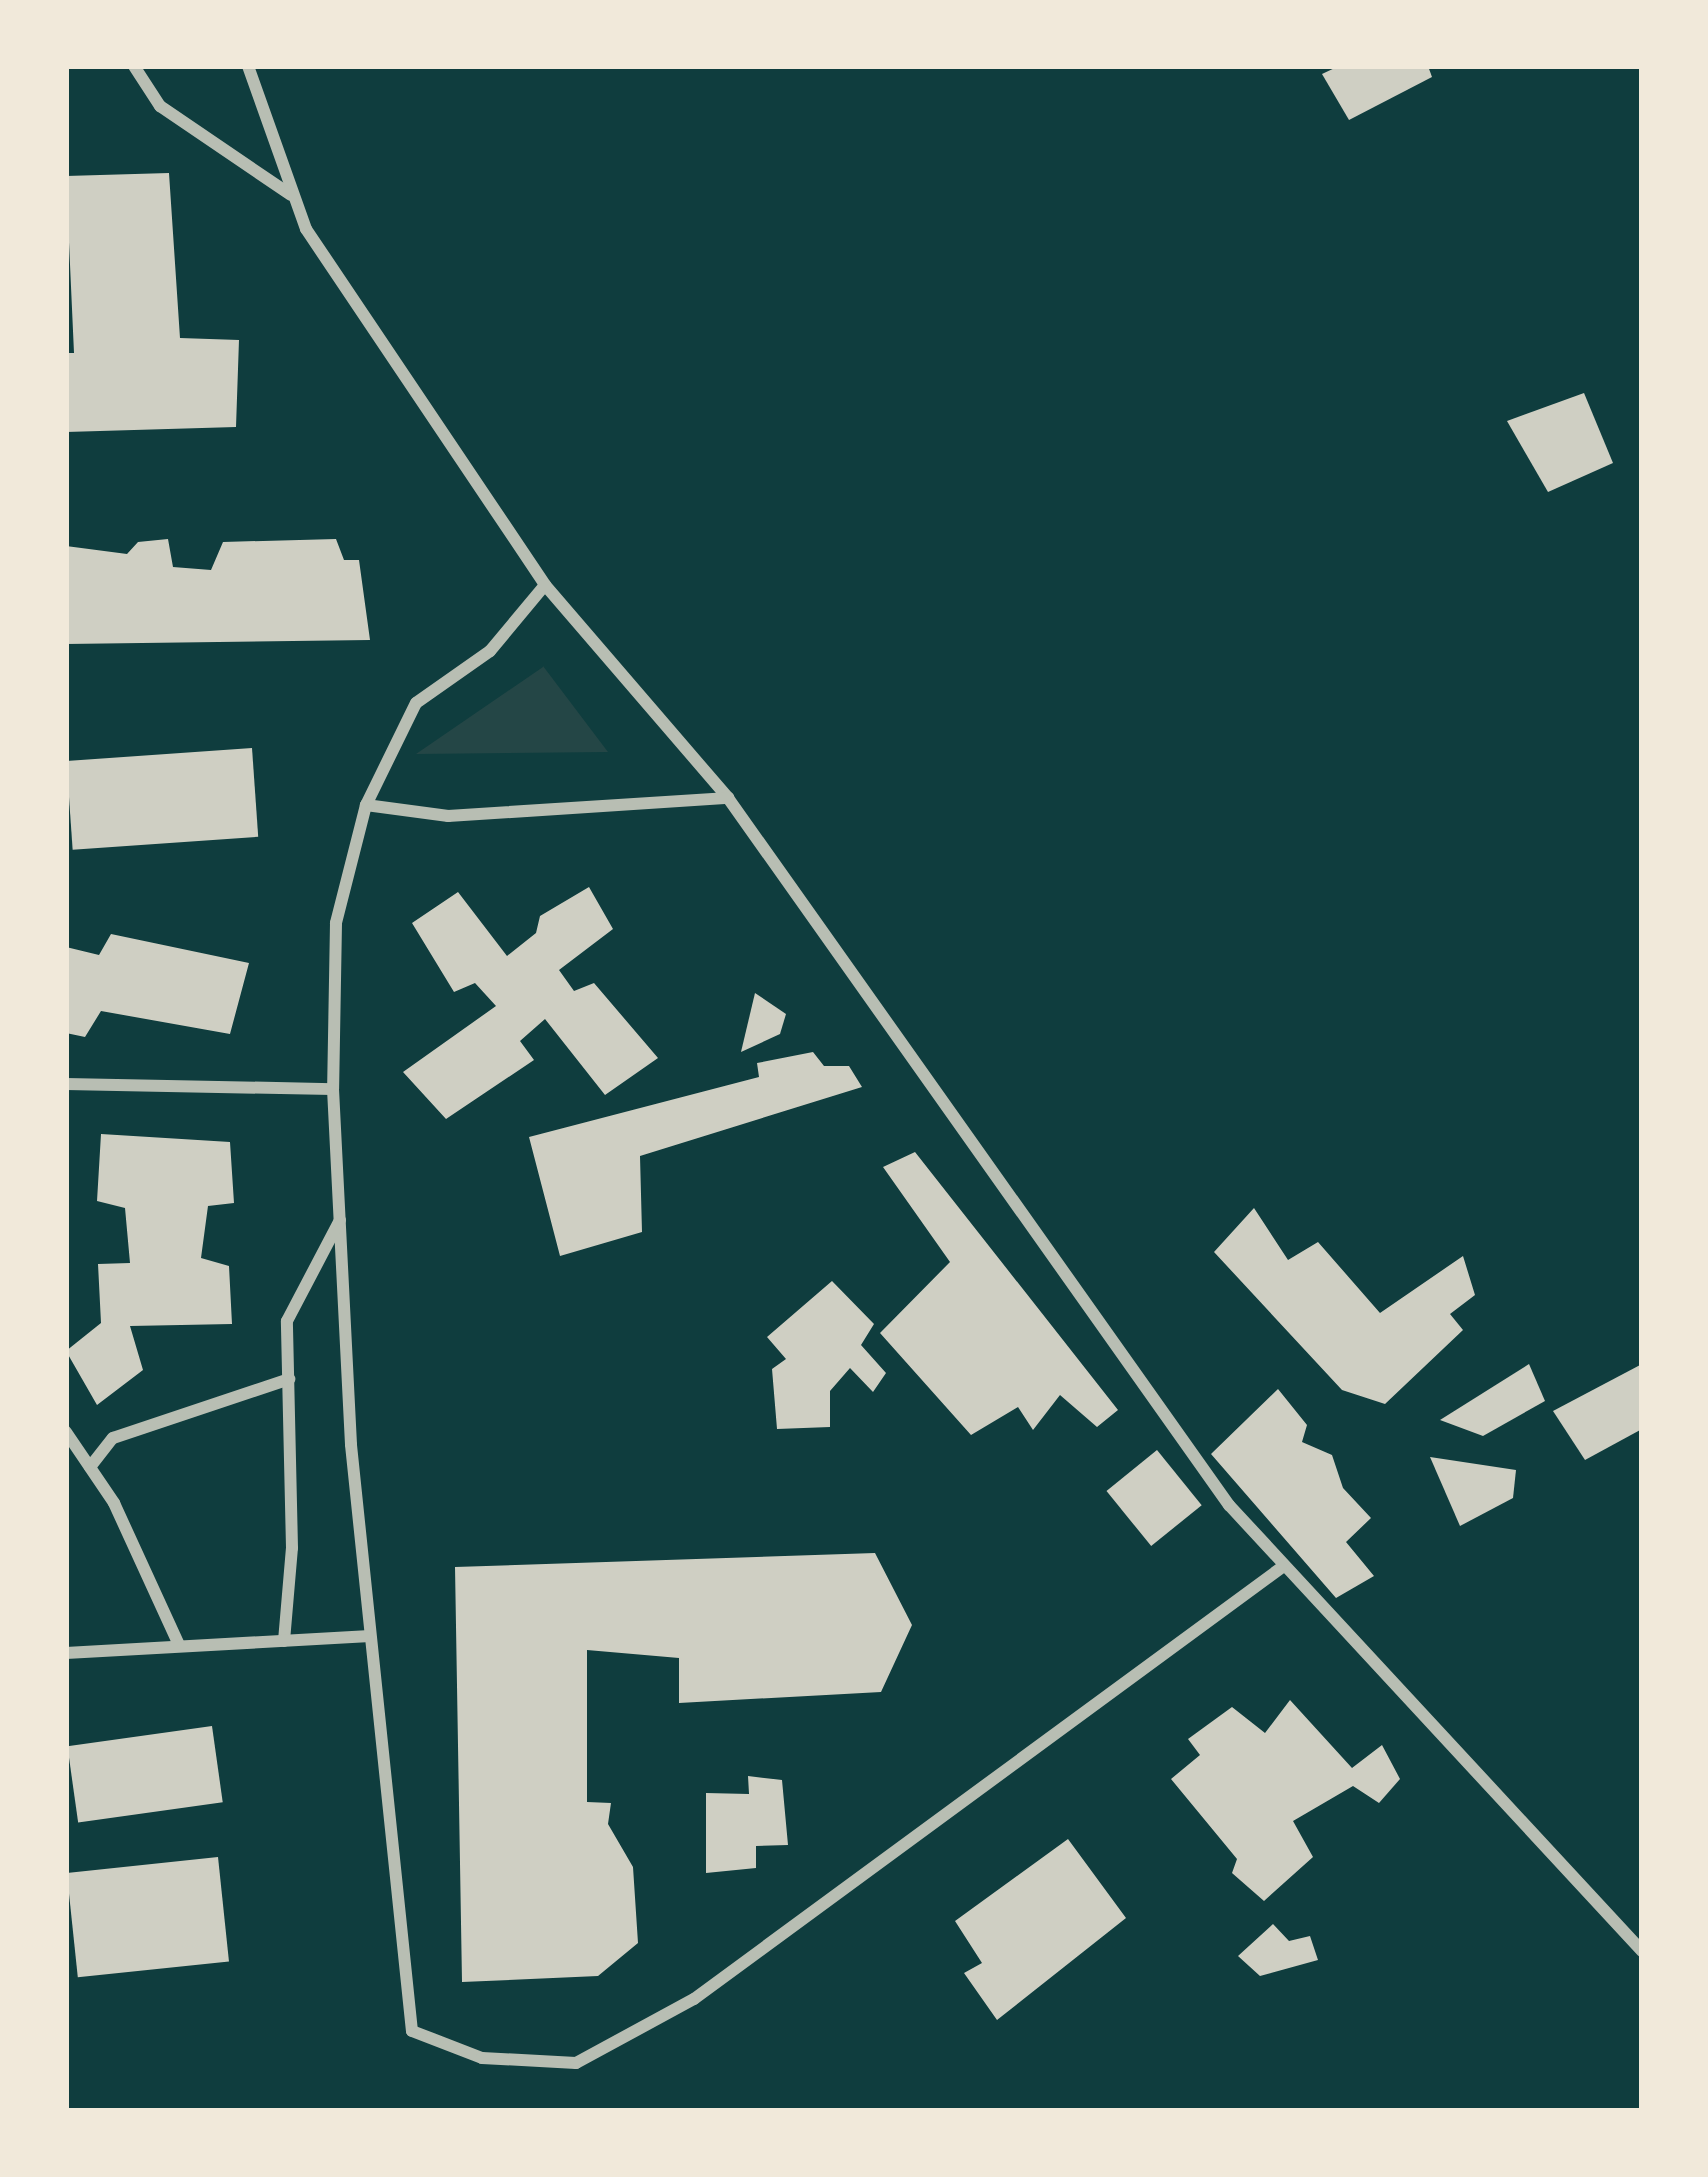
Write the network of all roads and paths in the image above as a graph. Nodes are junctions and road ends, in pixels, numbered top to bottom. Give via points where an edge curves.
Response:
1 (134, 66) edge
2 (248, 66) edge
3 (292, 195) junction
4 (545, 585) junction
5 (728, 798) junction
6 (366, 806) junction
7 (66, 1084) edge
8 (333, 1089) junction
9 (341, 1219) junction
10 (289, 1379) junction
11 (66, 1432) edge
12 (89, 1467) junction
13 (1281, 1568) junction
14 (366, 1636) junction
15 (284, 1640) junction
16 (179, 1645) junction
17 (66, 1653) edge
18 (1642, 1952) edge

1 - 3 street via 160,106
2 - 3 street
3 - 4 street via 379,347
4 - 5 street
4 - 6 street via 490,652 416,703
5 - 6 street via 448,816
5 - 13 street
6 - 8 street via 336,923
7 - 8 street
8 - 9 street
9 - 10 street via 287,1321
9 - 14 street
10 - 12 street via 113,1438
10 - 15 street via 292,1549
11 - 12 street
12 - 16 street
13 - 14 street via 694,1999 576,2063 482,2059 412,2031
13 - 18 street
14 - 15 street
15 - 16 street
16 - 17 street

